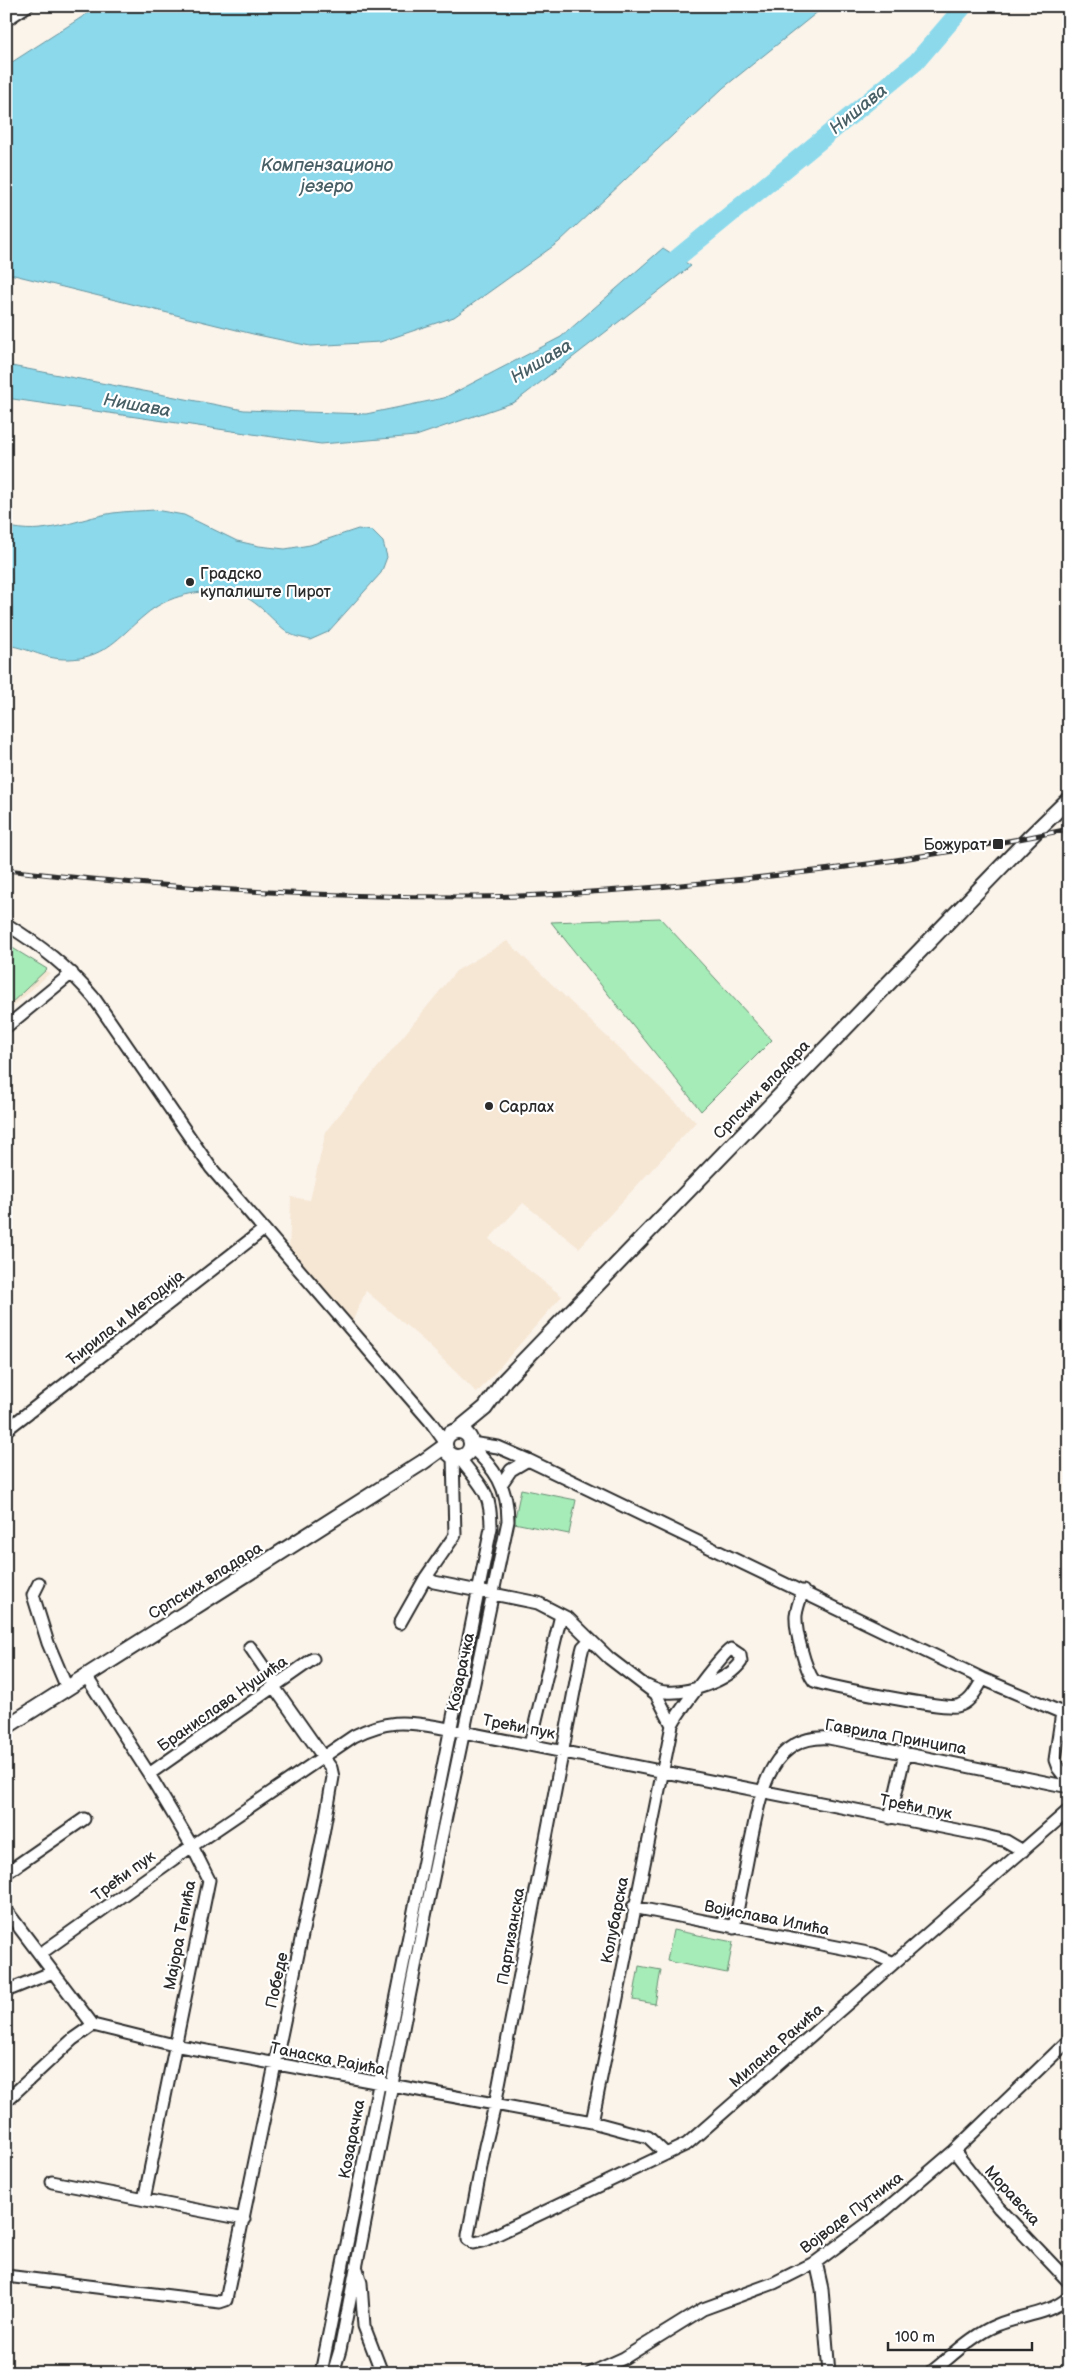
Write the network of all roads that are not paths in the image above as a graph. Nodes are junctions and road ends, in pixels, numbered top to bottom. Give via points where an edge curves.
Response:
1 (27, 6) edge
2 (6, 20) edge
3 (1069, 799) edge
4 (6, 924) edge
5 (72, 973) junction
6 (6, 1027) edge
7 (263, 1230) junction
8 (6, 1430) edge
9 (457, 1444) junction
10 (528, 1460) junction
11 (502, 1483) junction
12 (426, 1577) junction
13 (39, 1583) dead end
14 (803, 1591) junction
15 (476, 1592) junction
16 (493, 1595) junction
17 (561, 1615) junction
18 (400, 1623) dead end
19 (590, 1640) junction
20 (250, 1647) dead end
21 (313, 1659) dead end
22 (86, 1676) junction
23 (983, 1679) junction
24 (275, 1686) junction
25 (647, 1686) junction
26 (67, 1688) junction
27 (1066, 1712) edge
28 (672, 1725) junction
29 (6, 1727) edge
30 (449, 1729) junction
31 (464, 1732) junction
32 (530, 1745) junction
33 (561, 1751) junction
34 (905, 1753) junction
35 (322, 1758) junction
36 (662, 1772) junction
37 (149, 1774) junction
38 (1069, 1782) edge
39 (1069, 1787) edge
40 (761, 1792) junction
41 (1069, 1810) edge
42 (890, 1818) junction
43 (84, 1819) dead end
44 (192, 1846) junction
45 (1023, 1850) junction
46 (6, 1873) edge
47 (633, 1908) junction
48 (6, 1910) edge
49 (412, 1912) junction
50 (425, 1916) junction
51 (734, 1928) junction
52 (40, 1954) junction
53 (894, 1964) junction
54 (53, 1972) junction
55 (6, 1991) edge
56 (94, 2025) junction
57 (1069, 2040) edge
58 (174, 2045) junction
59 (275, 2064) junction
60 (379, 2084) junction
61 (392, 2087) junction
62 (6, 2101) edge
63 (496, 2105) junction
64 (592, 2122) junction
65 (954, 2151) junction
66 (666, 2154) junction
67 (52, 2182) dead end
68 (144, 2200) junction
69 (244, 2219) junction
70 (468, 2239) joint
71 (816, 2262) junction
72 (356, 2265) junction
73 (6, 2276) edge
74 (1069, 2282) edge
75 (1069, 2297) edge
76 (321, 2373) edge
77 (333, 2373) edge
78 (382, 2373) edge
79 (591, 2373) edge
80 (828, 2373) edge
81 (930, 2373) edge

1 - 2 street
3 - 9 main road, Српских владара via 511,1373 485,1408 475,1430
4 - 5 street via 54,955
5 - 6 street
5 - 7 street via 94,998 211,1168
7 - 8 street, Ћирила и Методија
7 - 9 street via 430,1421
9 - 10 street via 498,1447
9 - 11 street, Козарачка via 487,1462
9 - 12 street via 454,1535
9 - 15 street, Козарачка via 490,1504 491,1528
9 - 22 main road, Српских владара via 423,1462
10 - 11 street via 511,1470
10 - 14 street via 743,1566
11 - 16 street, Козарачка via 508,1521
12 - 15 street
12 - 18 street
13 - 26 street via 34,1595 48,1643
14 - 23 street
14 - 23 street via 796,1623 806,1666 814,1681 957,1706 971,1698
15 - 16 street, Колубарска
15 - 30 street, Козарачка
16 - 17 street, Колубарска via 538,1603
16 - 31 street, Козарачка
17 - 19 street, Колубарска via 580,1628
17 - 32 street
19 - 25 street, Колубарска
19 - 33 street, Партизанска via 581,1655
20 - 24 street, Победе
21 - 24 street, Бранислава Нушића
22 - 26 main road, Српских владара
22 - 37 street, Мајора Тепића
23 - 27 street
24 - 35 street, Победе
24 - 37 street, Бранислава Нушића
25 - 28 street, Колубарска via 656,1694
25 - 28 street, Колубарска via 664,1692 698,1689
26 - 29 main road, Српских владара
27 - 38 street via 1055,1760
28 - 36 street, Колубарска
30 - 31 street, Трећи пук
30 - 35 street, Трећи пук via 407,1722 383,1724 354,1736
30 - 49 street, Козарачка
31 - 32 street, Трећи пук
31 - 50 street, Козарачка
32 - 33 street, Трећи пук
33 - 36 street, Трећи пук
33 - 63 street, Партизанска
34 - 39 street, Гаврила Принципа
34 - 40 street, Гаврила Принципа via 829,1738 805,1740 790,1747 778,1759
34 - 42 street
35 - 44 street, Трећи пук
35 - 59 street, Победе via 333,1776
36 - 40 street, Трећи пук
36 - 47 street, Колубарска
37 - 44 street, Мајора Тепића
40 - 42 street, Трећи пук
40 - 51 street, Гаврила Принципа
41 - 45 street, Милана Ракића
42 - 45 street, Трећи пук via 996,1838
43 - 46 street
44 - 52 street, Трећи пук
44 - 58 street, Мајора Тепића via 209,1885
45 - 53 street, Милана Ракића
47 - 51 street, Војислава Илића
47 - 64 street, Колубарска
48 - 52 street
49 - 50 street
49 - 60 street, Козарачка
50 - 61 street, Козарачка
51 - 53 street, Војислава Илића via 873,1954
52 - 54 street
53 - 66 street, Милана Ракића via 693,2138
54 - 55 street
54 - 56 street
56 - 58 street, Танаска Рајића
56 - 62 street via 73,2039
57 - 65 street, Војводе Путника
58 - 59 street, Танаска Рајића
58 - 68 street, Мајора Тепића
59 - 60 street, Танаска Рајића
59 - 69 street, Победе
60 - 61 street, Танаска Рајића
60 - 76 street, Козарачка
61 - 63 street, Танаска Рајића
61 - 72 street, Козарачка
63 - 64 street, Танаска Рајића
63 - 70 street, Партизанска
64 - 66 street, Танаска Рајића via 648,2137
65 - 71 street, Војводе Путника via 884,2211
65 - 74 street, Моравска via 1000,2208
66 - 70 street, Милана Ракића via 483,2241 474,2243
67 - 68 street
68 - 69 street
69 - 73 street, Победе via 226,2300 220,2302
71 - 79 street, Војводе Путника via 774,2283 703,2309 624,2358
71 - 80 street via 822,2288
72 - 77 street, Козарачка
72 - 78 street via 361,2283 364,2326
75 - 81 street via 1060,2305 983,2332

